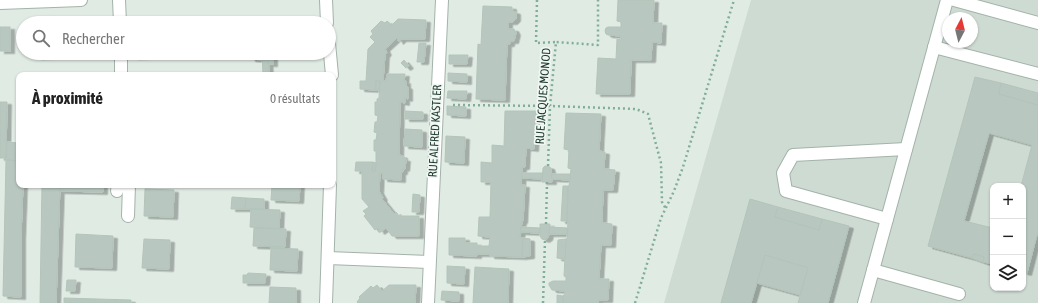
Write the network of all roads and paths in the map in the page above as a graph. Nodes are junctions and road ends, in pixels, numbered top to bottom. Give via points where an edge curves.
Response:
1 (81, 0) edge
2 (119, 0) edge
3 (326, 0) edge
4 (442, 0) edge
5 (537, 0) edge
6 (598, 0) edge
7 (734, 0) edge
8 (947, 0) edge
9 (954, 0) edge
10 (0, 3) edge
11 (120, 16) edge
12 (327, 16) edge
13 (1038, 23) edge
14 (556, 42) junction
15 (934, 47) junction
16 (121, 60) edge
17 (331, 60) edge
18 (122, 72) edge
19 (332, 72) edge
20 (1038, 74) edge
21 (436, 105) junction
22 (550, 106) junction
23 (906, 149) junction
24 (548, 166) dead end
25 (547, 182) dead end
26 (129, 188) edge
27 (330, 188) edge
28 (666, 209) junction
29 (128, 216) dead end
30 (887, 219) junction
31 (546, 224) dead end
32 (545, 240) dead end
33 (328, 258) junction
34 (429, 262) junction
35 (873, 270) junction
36 (959, 294) dead end
37 (326, 303) edge
38 (428, 303) edge
39 (543, 303) edge
40 (634, 303) edge
41 (864, 303) edge

1 - 10 street
2 - 11 street
3 - 12 street
4 - 21 street, RUE ALFRED KASTLER
5 - 14 path via 536,44
6 - 14 path, RUE JACQUES MONOD via 598,45
7 - 28 path via 683,167
8 - 15 street
9 - 13 street
14 - 22 path, RUE JACQUES MONOD
15 - 20 street
15 - 23 street
16 - 18 street
17 - 19 street
21 - 22 path
21 - 34 street, RUE ALFRED KASTLER
22 - 24 path, RUE JACQUES MONOD
22 - 28 path via 636,108 648,114 661,163 662,202
23 - 30 street
23 - 30 street via 793,155 783,172 786,191
25 - 31 path
26 - 29 street
27 - 33 street
28 - 40 path
30 - 35 street
32 - 39 path
33 - 34 street
33 - 37 street
34 - 38 street, RUE ALFRED KASTLER
35 - 36 street
35 - 41 street

